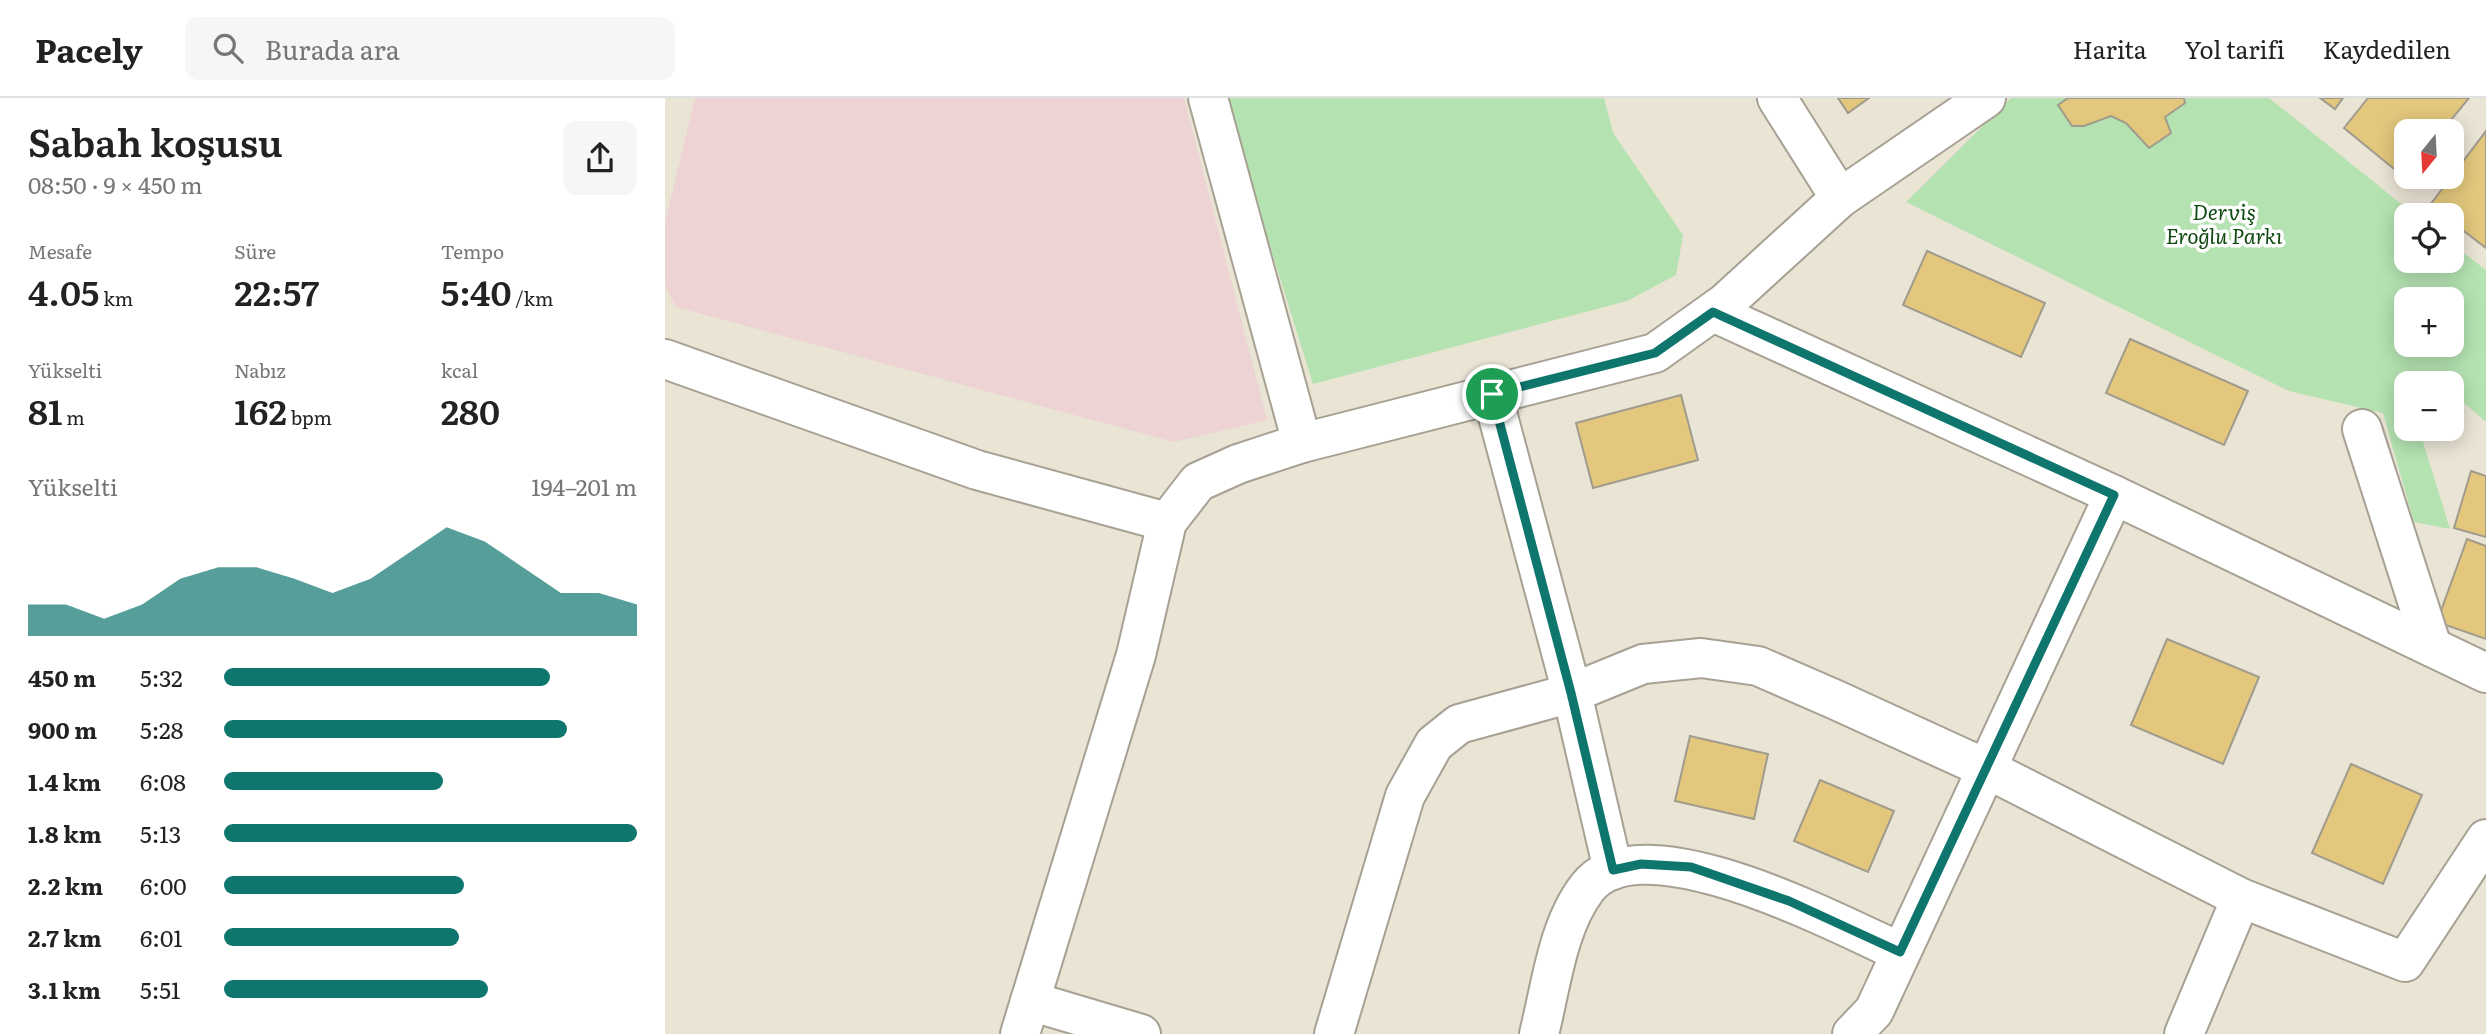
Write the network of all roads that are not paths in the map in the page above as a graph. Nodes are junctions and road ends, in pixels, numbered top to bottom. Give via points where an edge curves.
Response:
1 (1208, 98) edge
2 (1777, 98) edge
3 (1986, 98) edge
4 (1840, 198) junction
5 (1713, 312) junction
6 (665, 359) edge
7 (1492, 394) junction
8 (2362, 429) dead end
9 (1302, 443) junction
10 (2114, 495) junction
11 (1167, 522) junction
12 (2432, 647) junction
13 (2486, 673) edge
14 (1571, 693) junction
15 (1987, 769) junction
16 (2486, 839) edge
17 (1613, 870) junction
18 (2241, 898) junction
19 (1900, 952) junction
20 (1025, 1017) edge
21 (1141, 1034) edge
22 (1334, 1034) edge
23 (1539, 1034) edge
24 (1852, 1034) edge
25 (2184, 1034) edge

1 - 9 street
2 - 4 street
3 - 4 street
4 - 5 street
5 - 7 street via 1655,353
5 - 10 street
6 - 11 street via 977,470
7 - 9 street
7 - 14 street
8 - 12 street
9 - 11 street via 1198,482
10 - 12 street
10 - 15 street
11 - 20 street via 1136,655
12 - 13 street
14 - 15 street via 1643,664 1702,658 1758,666
14 - 17 street
14 - 22 street via 1459,724 1434,744 1405,796
15 - 18 street
15 - 19 street
16 - 18 street via 2405,962
17 - 19 street via 1641,864 1691,867 1789,901
17 - 23 street via 1588,886 1568,922
18 - 25 street
19 - 24 street via 1874,1011
20 - 21 street

